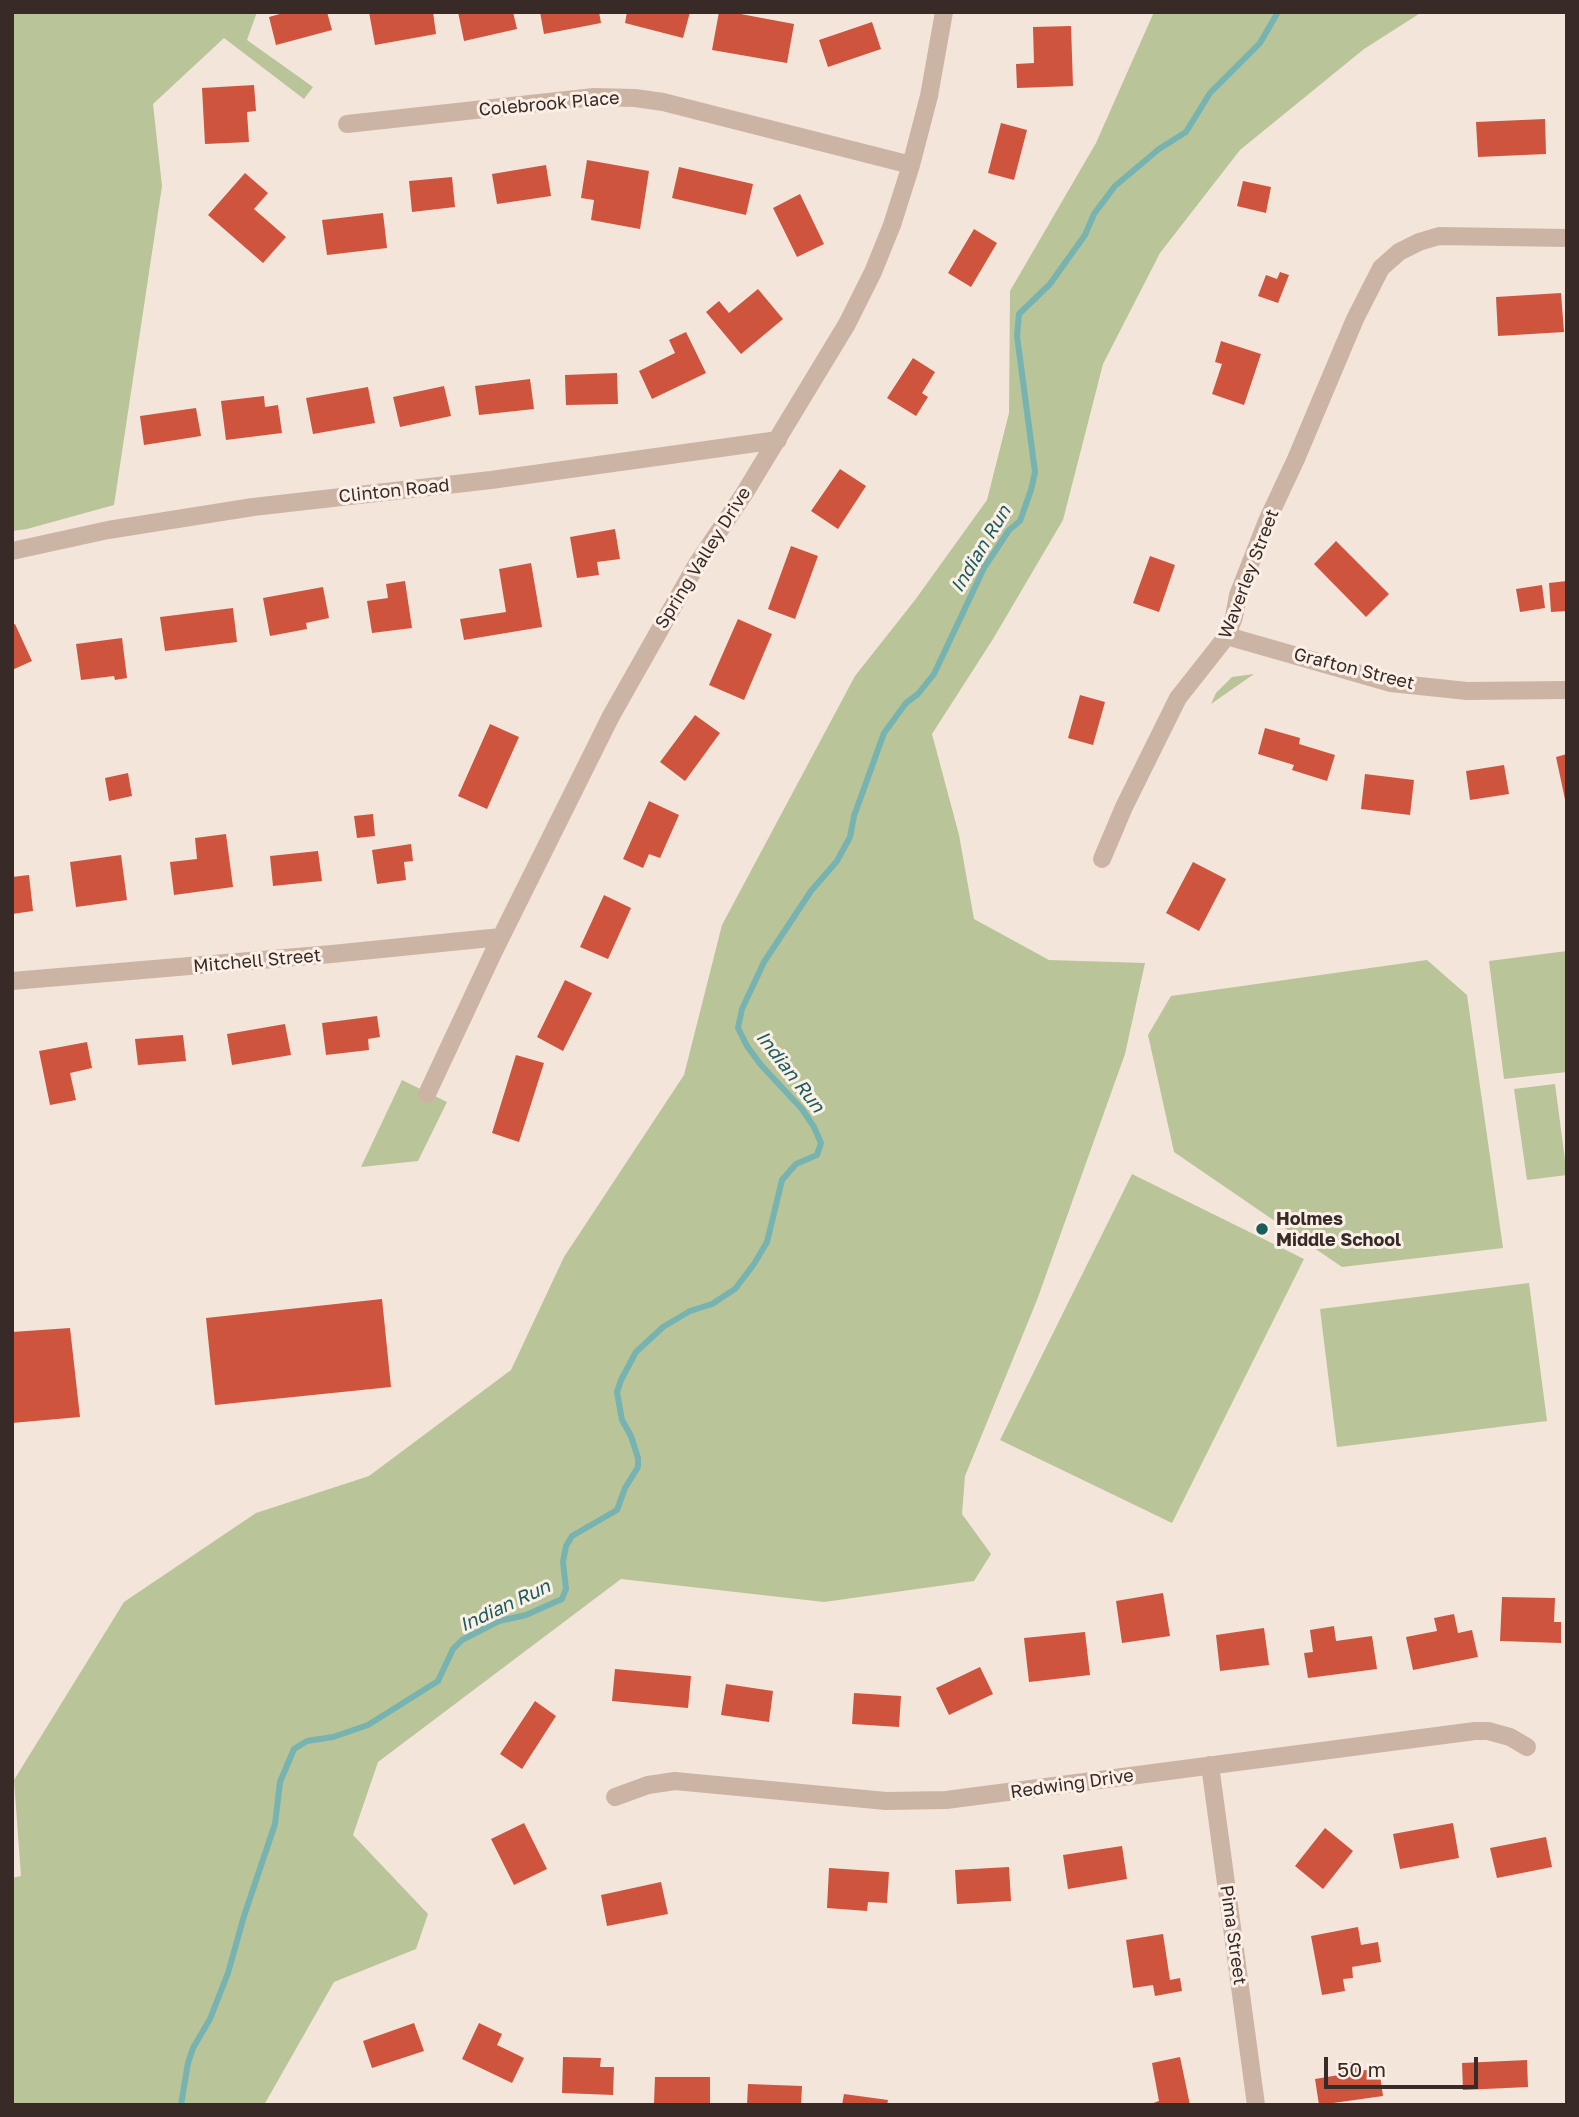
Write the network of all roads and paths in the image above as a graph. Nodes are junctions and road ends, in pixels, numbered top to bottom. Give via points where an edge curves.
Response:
1 (944, 12) edge
2 (347, 124) dead end
3 (911, 166) junction
4 (1567, 238) edge
5 (778, 440) junction
6 (12, 551) edge
7 (1227, 636) junction
8 (1567, 690) edge
9 (1102, 859) dead end
10 (501, 937) junction
11 (12, 981) edge
12 (426, 1094) dead end
13 (1527, 1747) dead end
14 (1210, 1765) junction
15 (615, 1797) dead end
16 (1256, 2105) edge

1 - 3 street, Spring Valley Drive
2 - 3 street, Colebrook Place via 594,97 635,98
3 - 5 street, Spring Valley Drive via 873,272
4 - 7 street, Waverley Street via 1439,236 1399,252 1376,276 1267,521
5 - 6 street, Clinton Road via 240,509
5 - 10 street, Spring Valley Drive via 659,628
7 - 8 street, Grafton Street via 1391,682 1467,691
7 - 9 street, Waverley Street via 1178,698
10 - 11 street, Mitchell Street
10 - 12 street, Spring Valley Drive
13 - 14 street, Redwing Drive via 1510,1737 1475,1731
14 - 15 street, Redwing Drive via 935,1801 886,1801 675,1781
14 - 16 street, Pima Street

